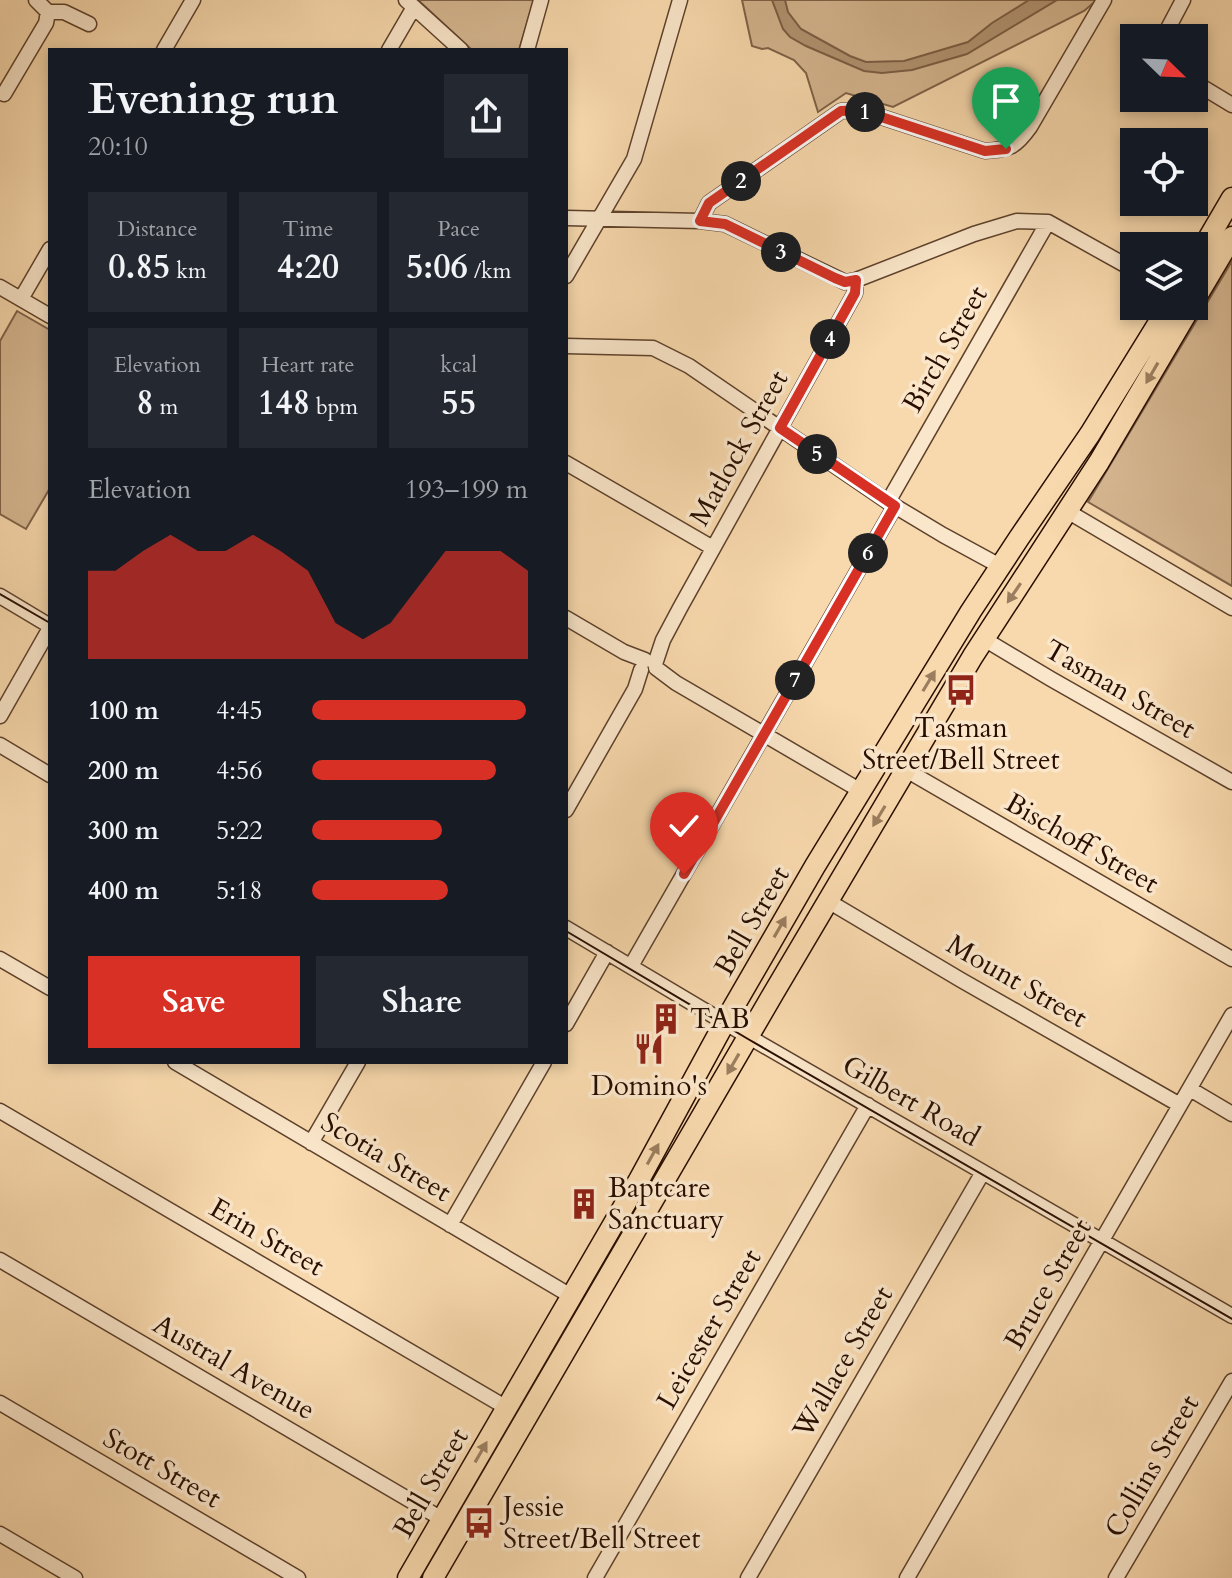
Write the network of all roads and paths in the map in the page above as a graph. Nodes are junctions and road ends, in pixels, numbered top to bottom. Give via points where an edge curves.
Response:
1 (36, 0) edge
2 (193, 0) edge
3 (541, 0) edge
4 (680, 0) edge
5 (1104, 0) edge
6 (1183, 0) edge
7 (410, 4) edge
8 (48, 12) junction
9 (89, 24) dead end
10 (1170, 24) edge
11 (165, 48) edge
12 (390, 48) edge
13 (459, 48) edge
14 (528, 48) edge
15 (1208, 90) edge
16 (4, 94) dead end
17 (1232, 105) edge
18 (1232, 198) edge
19 (568, 218) edge
20 (600, 219) junction
21 (700, 221) junction
22 (1048, 222) junction
23 (1232, 237) edge
24 (1208, 239) edge
25 (48, 252) edge
26 (1120, 262) edge
27 (568, 273) edge
28 (1208, 278) edge
29 (856, 280) junction
30 (0, 287) edge
31 (21, 299) junction
32 (48, 315) edge
33 (1160, 320) edge
34 (1183, 320) edge
35 (568, 346) edge
36 (780, 428) junction
37 (568, 464) edge
38 (891, 504) junction
39 (1067, 511) junction
40 (1019, 538) junction
41 (1046, 545) junction
42 (713, 548) junction
43 (1000, 566) junction
44 (0, 596) edge
45 (1232, 608) edge
46 (568, 619) edge
47 (48, 626) edge
48 (48, 631) edge
49 (984, 639) junction
50 (648, 667) junction
51 (0, 716) edge
52 (764, 735) junction
53 (0, 745) edge
54 (906, 770) junction
55 (48, 774) edge
56 (1232, 782) edge
57 (861, 791) junction
58 (568, 806) edge
59 (828, 901) junction
60 (568, 929) edge
61 (607, 952) junction
62 (0, 959) edge
63 (1232, 959) edge
64 (631, 966) junction
65 (48, 987) edge
66 (1232, 1015) edge
67 (568, 1020) edge
68 (725, 1022) junction
69 (749, 1037) junction
70 (178, 1064) edge
71 (357, 1064) edge
72 (543, 1064) edge
73 (1190, 1089) junction
74 (868, 1105) junction
75 (1180, 1105) junction
76 (0, 1111) edge
77 (1232, 1114) edge
78 (311, 1143) junction
79 (983, 1172) junction
80 (450, 1225) junction
81 (1102, 1241) junction
82 (0, 1260) edge
83 (571, 1296) junction
84 (1232, 1316) edge
85 (1232, 1381) edge
86 (0, 1403) edge
87 (507, 1408) junction
88 (442, 1519) junction
89 (0, 1534) edge
90 (412, 1569) edge
91 (439, 1576) edge
92 (75, 1578) edge
93 (298, 1578) edge
94 (595, 1578) edge
95 (748, 1578) edge
96 (907, 1578) edge
97 (1116, 1578) edge

1 - 8 street
2 - 11 street
3 - 14 street
4 - 20 street via 634,159
5 - 21 street via 1030,127 1006,149 985,151 860,110 841,111 709,203
6 - 10 street
7 - 12 street
7 - 13 street
8 - 9 street via 64,12
8 - 16 street
15 - 17 street
18 - 24 highway
19 - 20 street
20 - 21 street
20 - 27 street
21 - 29 street via 725,224 835,278
22 - 26 street
22 - 29 street via 1017,221
22 - 38 street, Birch Street
23 - 28 highway, Bell Street
25 - 31 street
29 - 36 street, Matlock Street via 855,293
30 - 31 street
31 - 32 street
33 - 40 highway, Bell Street
34 -> 39 highway, Bell Street
35 - 36 street via 653,348
36 - 38 street
36 - 42 street, Matlock Street
37 - 42 street
38 - 43 street
38 - 52 street, Birch Street
39 - 41 highway, Bell Street
39 - 45 street
40 - 41 highway
40 - 43 highway, Bell Street
41 -> 49 highway, Bell Street
42 - 50 street, Matlock Street
57 -> 43 highway, Bell Street
44 - 47 street
46 - 50 street
48 - 51 street
49 - 54 highway, Bell Street
49 - 56 street, Tasman Street
50 - 52 street
50 - 58 street, Matlock Street
52 - 57 street
52 - 64 street, Birch Street
53 - 55 street
54 -> 59 highway, Bell Street
54 - 63 street, Bischoff Street
68 -> 57 highway, Bell Street
59 - 69 highway, Bell Street
59 - 75 street, Mount Street
60 - 61 street, Gilbert Road
61 - 64 street, Gilbert Road
61 - 67 street
62 - 65 street
64 - 68 street, Gilbert Road
66 - 73 street, Bruce Street
68 - 69 street, Gilbert Road
83 -> 68 highway, Bell Street
69 - 74 street, Gilbert Road
69 -> 91 highway, Bell Street
70 - 78 street, Scotia Street
71 - 78 street
72 - 80 street
73 - 75 street, Bruce Street
73 - 77 street
74 - 79 street, Gilbert Road
74 - 94 street, Leicester Street
75 - 81 street, Bruce Street
76 - 87 street, Erin Street
78 - 80 street, Scotia Street
79 - 81 street, Gilbert Road
79 - 95 street, Wallace Street
80 - 83 street, Scotia Street
81 - 84 street, Gilbert Road
81 - 96 street, Bruce Street
82 - 88 street, Austral Avenue
83 - 87 highway, Bell Street
85 - 97 street, Collins Street
86 - 93 street, Stott Street
88 -> 87 highway, Bell Street
88 - 90 highway, Bell Street
89 - 92 street
90 - 91 street

